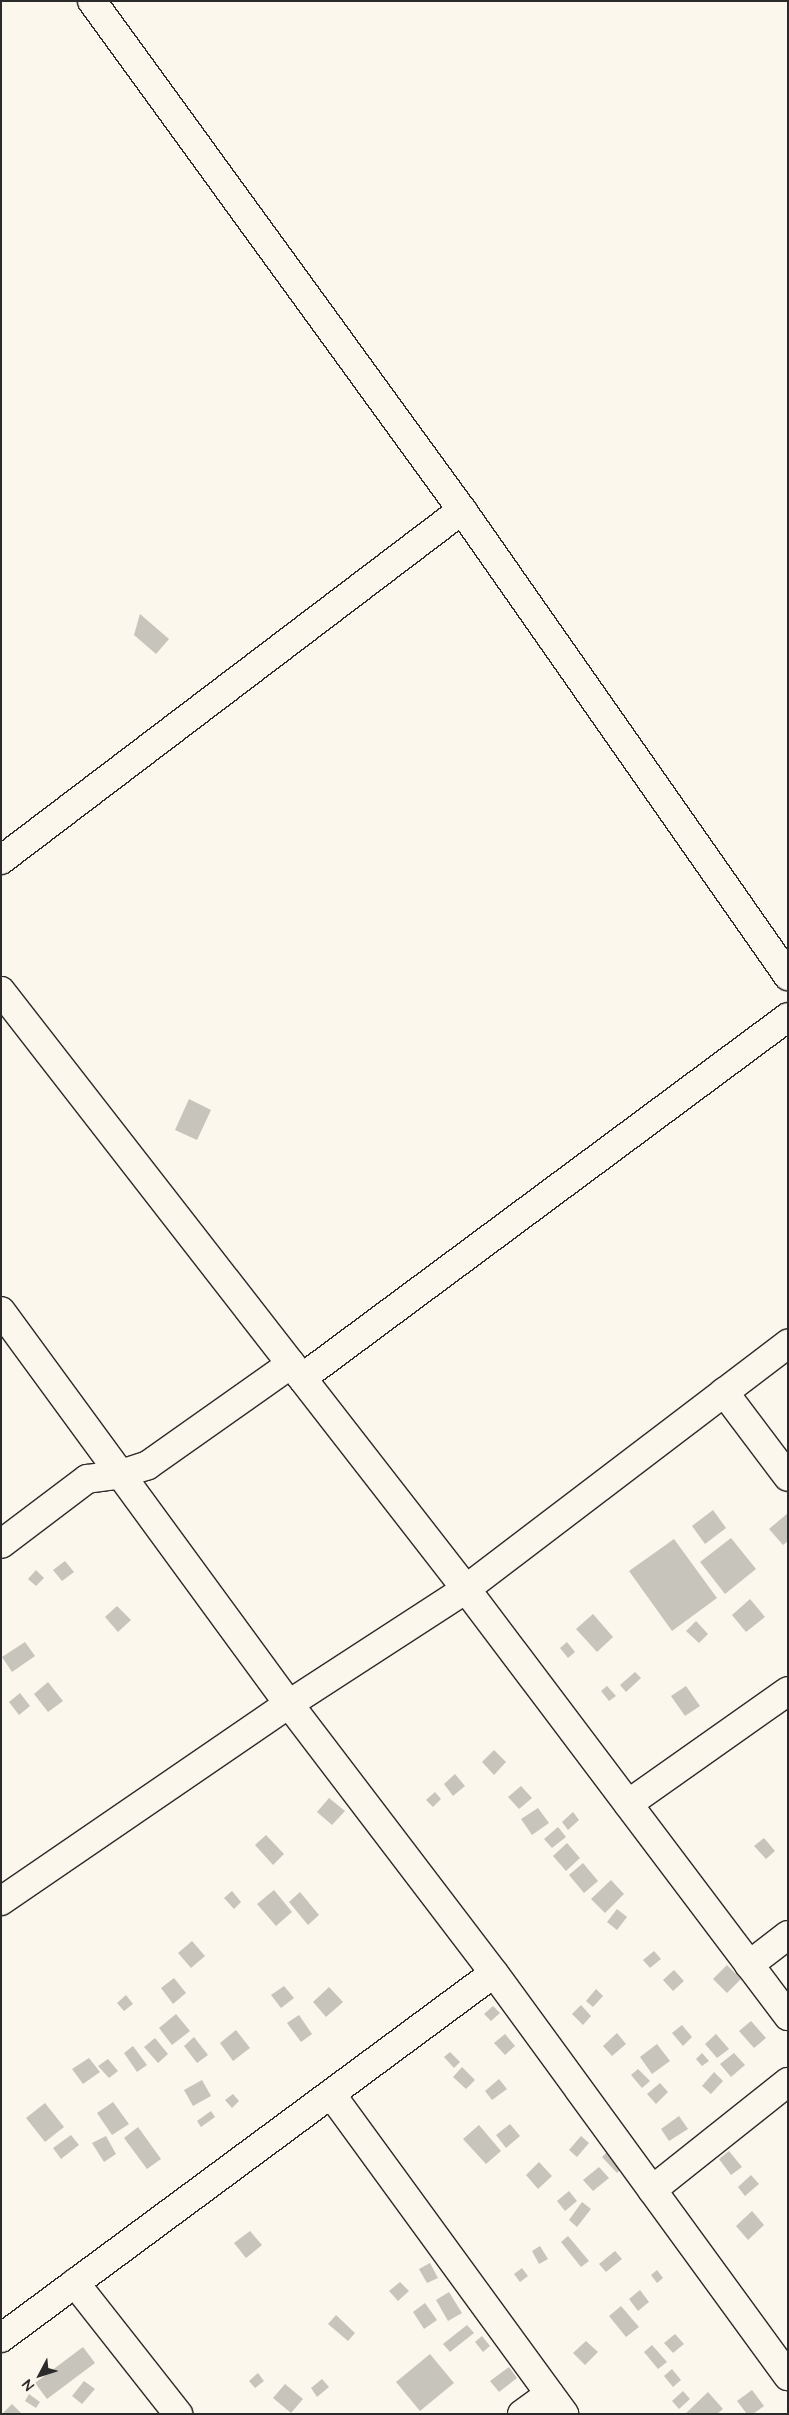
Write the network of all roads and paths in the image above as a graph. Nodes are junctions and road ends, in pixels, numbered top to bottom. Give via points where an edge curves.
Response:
1 (92, 1) edge
2 (462, 510) junction
3 (1, 860) edge
4 (788, 976) edge
5 (1, 992) edge
6 (788, 1017) edge
7 (1, 1311) edge
8 (788, 1344) edge
9 (296, 1371) junction
10 (724, 1392) junction
11 (121, 1474) junction
12 (788, 1477) edge
13 (1, 1544) edge
14 (466, 1589) junction
15 (788, 1691) edge
16 (289, 1704) junction
17 (628, 1804) junction
18 (1, 1901) edge
19 (788, 1935) edge
20 (749, 1965) junction
21 (494, 1973) junction
22 (788, 2016) edge
23 (788, 2082) edge
24 (331, 2094) junction
25 (652, 2190) junction
26 (75, 2283) junction
27 (1, 2338) edge
28 (788, 2376) edge
29 (557, 2404) edge
30 (178, 2414) edge
31 (522, 2414) edge

1 - 2 street
2 - 3 street
2 - 4 street
5 - 9 street
6 - 9 street
7 - 11 street
8 - 10 street
9 - 11 street via 148,1465
9 - 14 street
10 - 12 street
10 - 14 street
11 - 13 street via 88,1479
11 - 16 street
14 - 16 street
14 - 17 street
15 - 17 street
16 - 18 street
16 - 21 street
17 - 20 street
19 - 20 street
20 - 22 street
21 - 24 street
21 - 25 street
23 - 25 street
24 - 26 street
24 - 29 street
25 - 28 street
26 - 27 street
26 - 30 street
29 - 31 street

